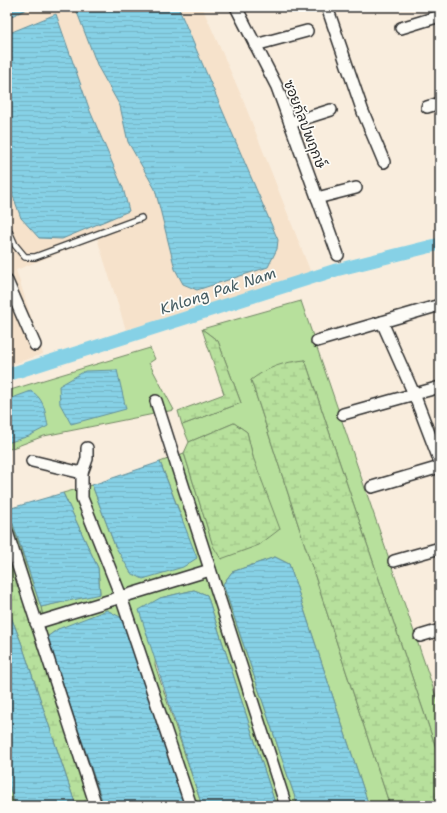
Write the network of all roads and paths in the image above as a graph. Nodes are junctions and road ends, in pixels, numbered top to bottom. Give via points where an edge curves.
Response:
1 (236, 7) edge
2 (327, 7) edge
3 (440, 16) edge
4 (401, 28) dead end
5 (307, 31) dead end
6 (256, 45) junction
7 (440, 102) edge
8 (427, 106) dead end
9 (331, 110) dead end
10 (290, 123) junction
11 (384, 162) dead end
12 (356, 188) dead end
13 (317, 198) junction
14 (140, 218) dead end
15 (7, 227) edge
16 (338, 255) dead end
17 (7, 281) edge
18 (440, 305) edge
19 (382, 322) junction
20 (317, 341) dead end
21 (35, 345) dead end
22 (440, 387) edge
23 (414, 394) junction
24 (156, 401) dead end
25 (343, 414) dead end
26 (87, 448) dead end
27 (32, 461) dead end
28 (440, 462) edge
29 (440, 467) edge
30 (82, 473) junction
31 (372, 487) dead end
32 (7, 532) edge
33 (440, 548) edge
34 (394, 561) dead end
35 (210, 570) junction
36 (121, 597) junction
37 (36, 622) junction
38 (440, 630) edge
39 (420, 636) dead end
40 (96, 806) edge
41 (191, 806) edge
42 (286, 806) edge

1 - 6 street, ซอยกัลปพฤกษ์
2 - 11 street via 363,112
3 - 4 street
5 - 6 street
6 - 10 street, ซอยกัลปพฤกษ์ via 277,87
7 - 8 street
9 - 10 street
10 - 13 street, ซอยกัลปพฤกษ์
12 - 13 street
13 - 16 street, ซอยกัลปพฤกษ์
14 - 15 lane via 35,257 25,257 15,245
17 - 21 street
18 - 19 street
19 - 20 street
19 - 23 street
22 - 23 street
23 - 25 street
23 - 28 street
24 - 35 street
26 - 30 street via 87,459
27 - 30 street
29 - 31 street
30 - 36 street via 82,498
32 - 37 street
33 - 34 street
35 - 36 street
35 - 42 street
36 - 37 street
36 - 41 street
37 - 40 street
38 - 39 street

